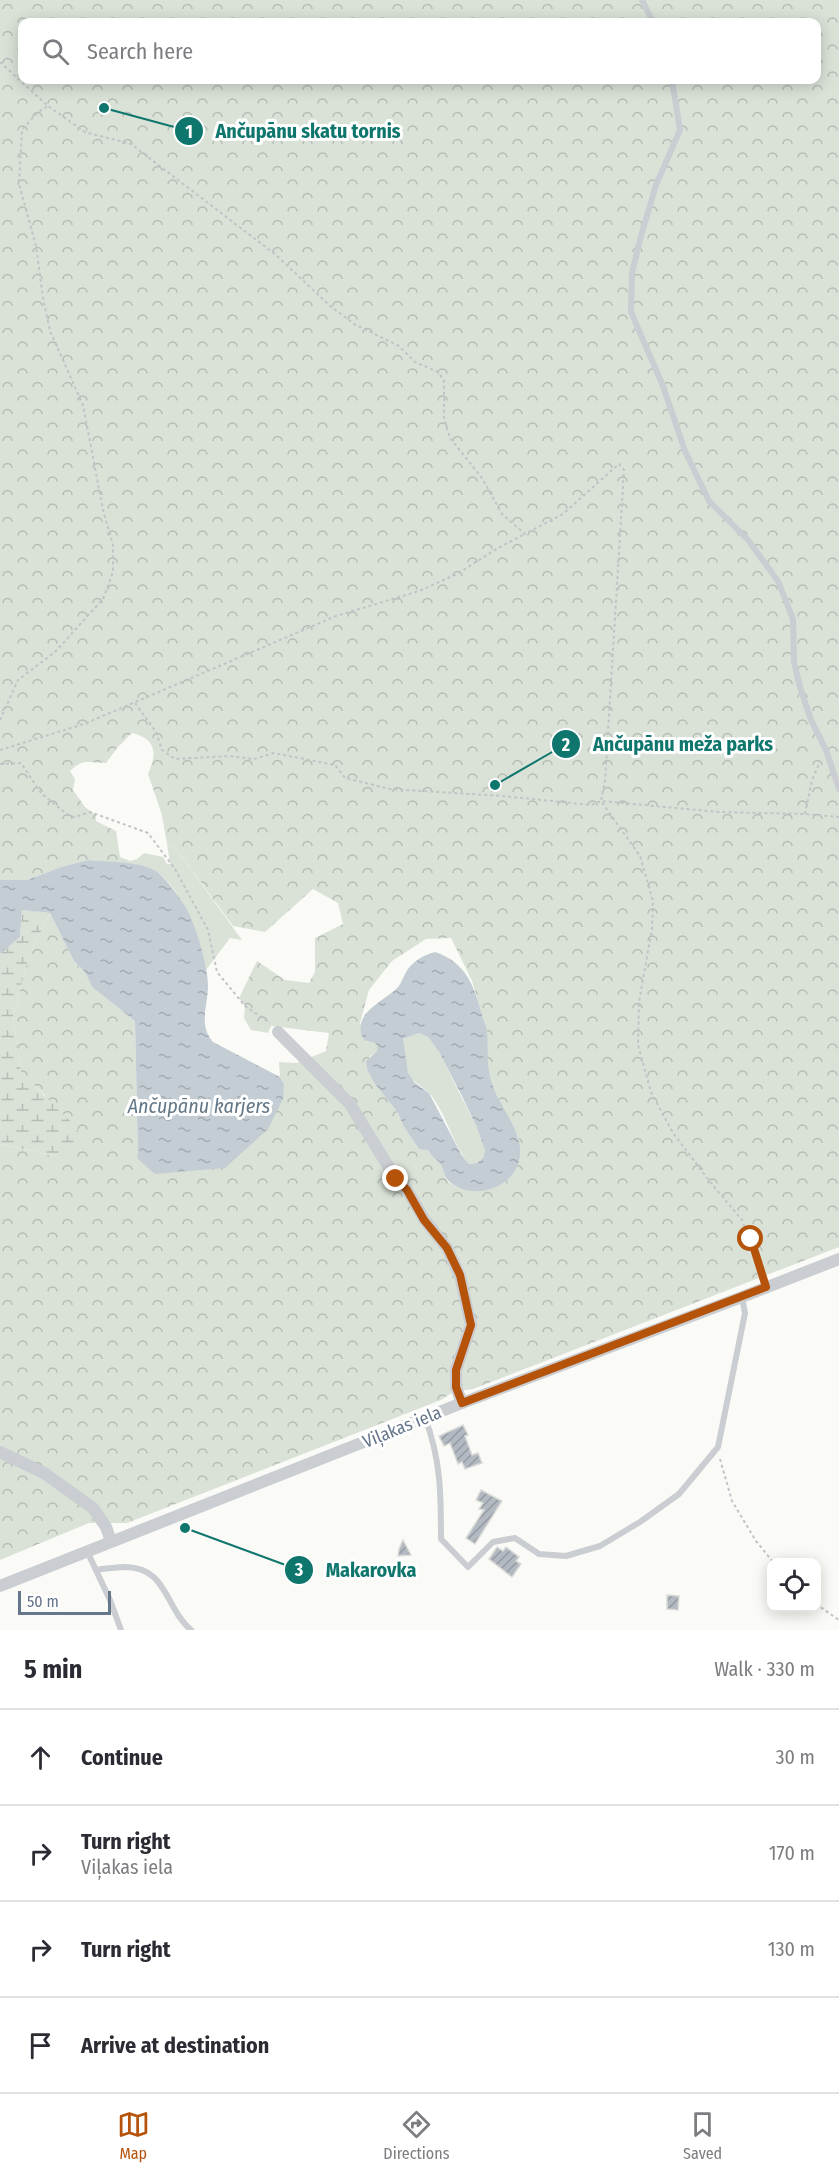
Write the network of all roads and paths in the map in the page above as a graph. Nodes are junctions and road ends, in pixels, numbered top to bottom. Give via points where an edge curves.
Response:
1 (642, 0) edge
2 (651, 18) edge
3 (0, 62) edge
4 (18, 78) edge
5 (24, 84) edge
6 (673, 84) edge
7 (48, 106) junction
8 (525, 534) junction
9 (135, 703) junction
10 (0, 720) edge
11 (0, 750) edge
12 (826, 750) junction
13 (0, 764) edge
14 (839, 789) edge
15 (601, 801) junction
16 (805, 814) junction
17 (839, 817) edge
18 (278, 1032) joint
19 (839, 1259) edge
20 (766, 1287) junction
21 (742, 1297) junction
22 (462, 1403) junction
23 (425, 1418) junction
24 (718, 1447) junction
25 (0, 1452) edge
26 (111, 1541) junction
27 (86, 1551) junction
28 (769, 1558) edge
29 (96, 1570) junction
30 (0, 1586) edge
31 (821, 1608) edge
32 (839, 1620) edge
33 (121, 1630) edge
34 (191, 1630) edge

1 - 2 lane
3 - 4 path
5 - 7 path
6 - 12 lane via 680,130 656,185 641,236 632,273 631,312 663,386 685,451 709,501 748,540 778,581 793,619 794,663 800,687
7 - 8 path via 85,132 131,144 276,255 354,324 399,346 415,362 438,372 444,381 444,418 450,438 482,478 502,514
7 - 10 path via 22,130 19,184 36,246 50,332 82,405 113,545 113,572 103,599 55,652 18,680
8 - 9 path via 457,574 419,591 336,616
8 - 15 path via 563,514 619,464 624,470
9 - 11 path via 84,724
9 - 15 path via 156,732 162,750 175,759 254,759 274,753 335,765 345,778 390,789 591,805
12 - 14 lane
12 - 16 path via 812,780
13 - 18 path via 21,763 41,793 69,816 75,818 90,812 148,834 174,869 208,930 218,972 245,1006
15 - 16 path via 719,812
15 - 20 path via 640,856 653,901 639,1002 638,1045 651,1092 673,1133 742,1220
16 - 17 path
18 - 22 street via 350,1104 396,1179 447,1248 460,1275 471,1325 456,1370 456,1387
19 - 20 street, Viļakas iela
20 - 21 street, Viļakas iela
21 - 22 street, Viļakas iela
21 - 24 lane via 745,1313
22 - 23 street, Viļakas iela
23 - 24 lane via 441,1485 441,1539 468,1567 493,1542 514,1538 539,1554 566,1556 600,1546 679,1494
23 - 26 street, Viļakas iela
24 - 28 path via 732,1501
25 - 26 street via 44,1473 93,1508
26 - 27 street, Viļakas iela
27 - 29 lane
27 - 30 street, Viļakas iela
29 - 33 lane
29 - 34 lane via 127,1567 147,1571 159,1580 177,1615
31 - 32 path

